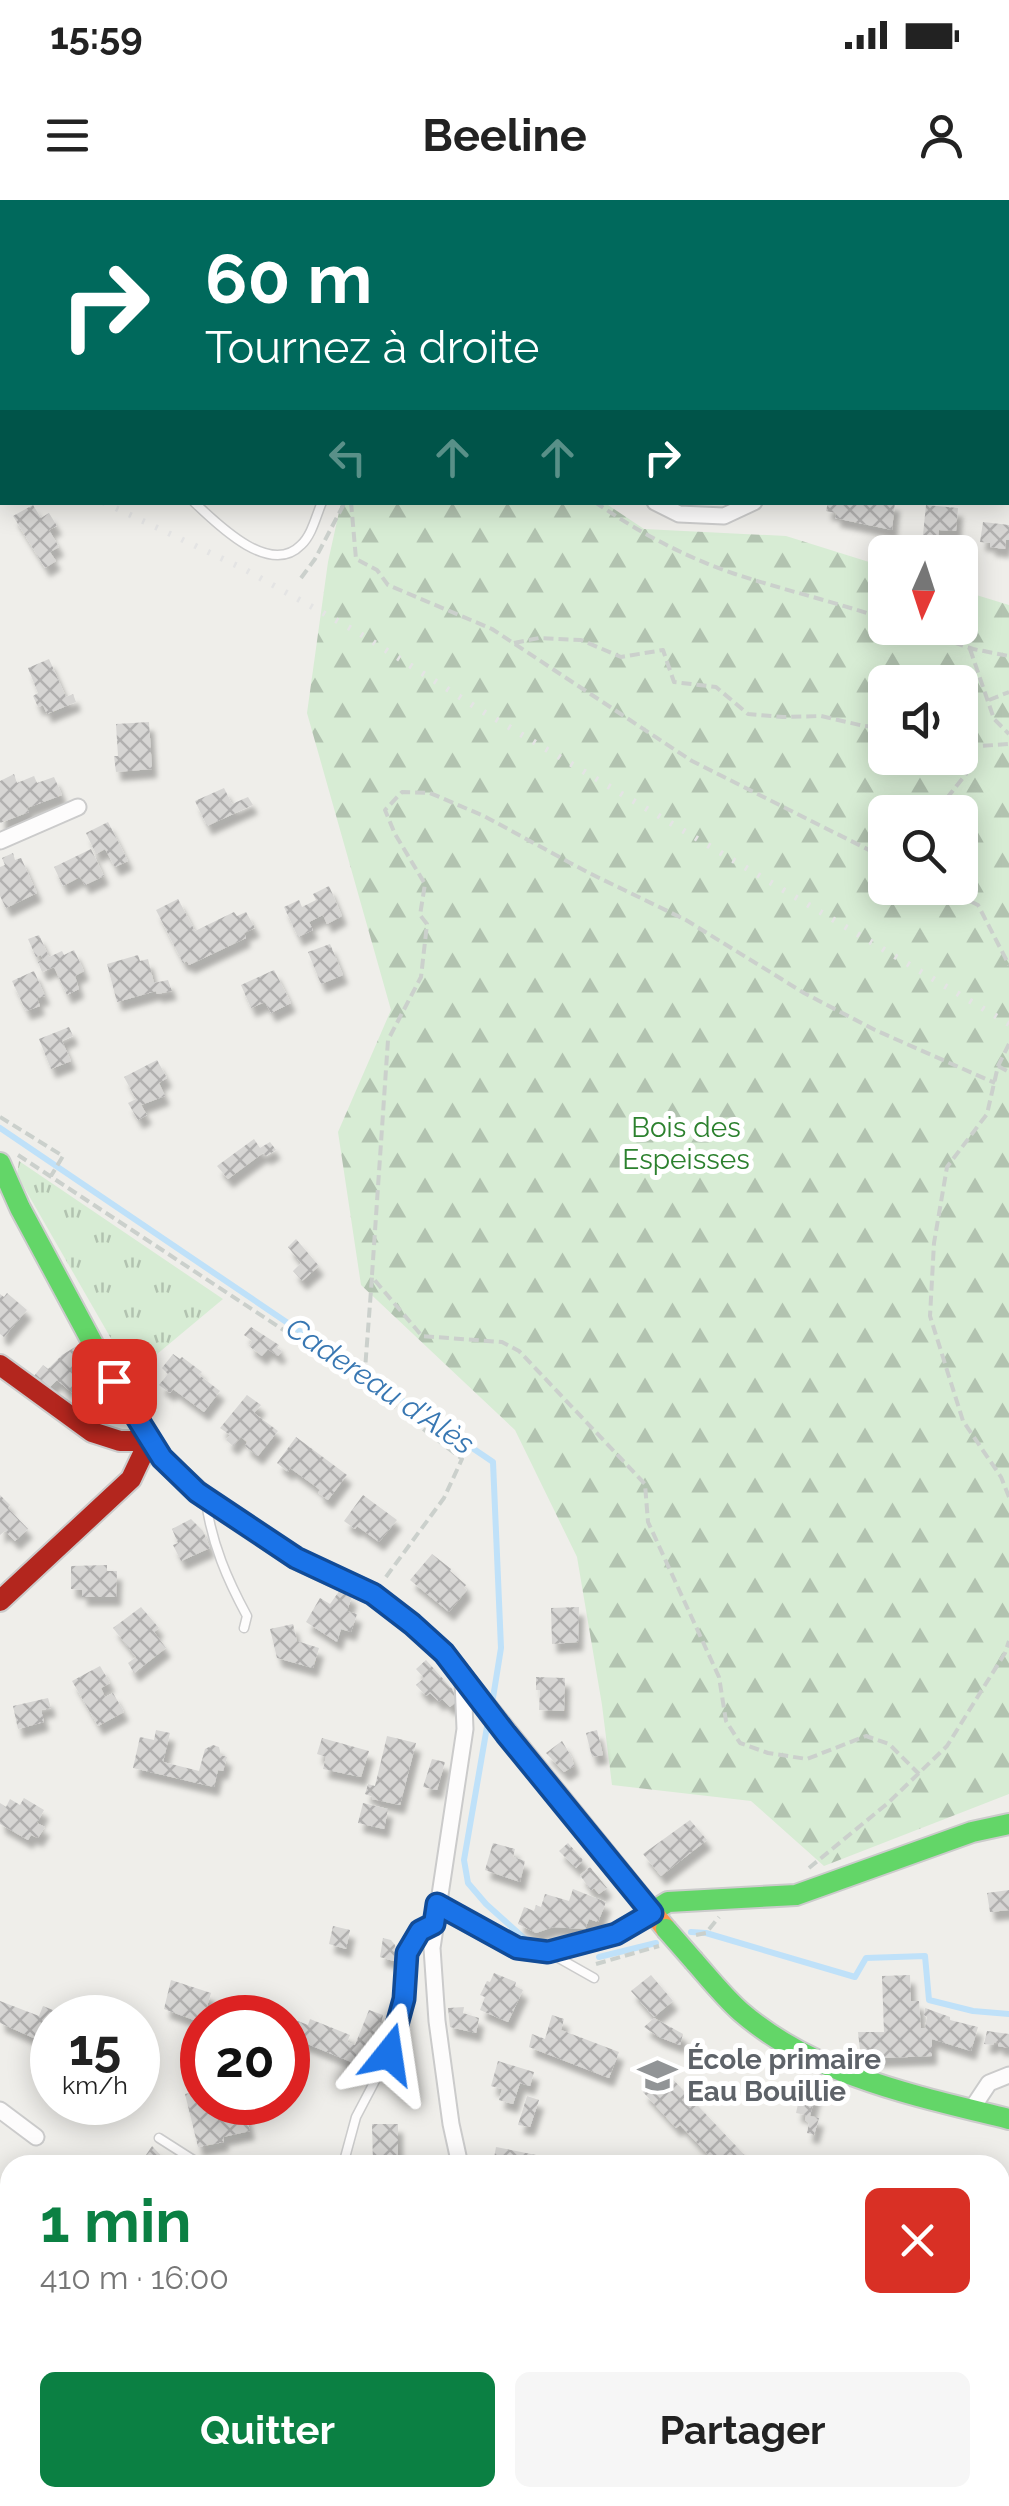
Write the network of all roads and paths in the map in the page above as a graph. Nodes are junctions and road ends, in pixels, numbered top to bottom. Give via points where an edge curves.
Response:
1 (197, 505) edge
2 (321, 505) edge
3 (346, 505) edge
4 (348, 505) edge
5 (599, 505) edge
6 (661, 505) edge
7 (748, 505) edge
8 (301, 578) dead end
9 (868, 613) edge
10 (513, 642) junction
11 (963, 645) edge
12 (969, 647) junction
13 (1009, 656) edge
14 (1009, 692) edge
15 (989, 700) junction
16 (868, 726) edge
17 (1009, 734) edge
18 (1009, 744) edge
19 (978, 746) edge
20 (965, 775) edge
21 (949, 795) edge
22 (78, 806) dead end
23 (0, 841) edge
24 (868, 849) edge
25 (978, 905) edge
26 (1009, 964) edge
27 (1009, 1044) edge
28 (998, 1066) junction
29 (1009, 1072) edge
30 (994, 1083) junction
31 (0, 1117) edge
32 (5, 1157) edge
33 (51, 1176) junction
34 (372, 1276) junction
35 (0, 1365) edge
36 (114, 1381) junction
37 (364, 1383) junction
38 (71, 1416) junction
39 (149, 1441) junction
40 (1009, 1497) edge
41 (205, 1498) junction
42 (373, 1594) junction
43 (0, 1601) edge
44 (244, 1628) dead end
45 (1009, 1641) edge
46 (463, 1680) junction
47 (918, 1774) junction
48 (1009, 1824) edge
49 (803, 1873) dead end
50 (726, 1900) junction
51 (436, 1914) junction
52 (659, 1921) junction
53 (691, 1936) dead end
54 (548, 1952) junction
55 (594, 1978) dead end
56 (1009, 2075) edge
57 (0, 2110) edge
58 (971, 2110) junction
59 (1009, 2119) edge
60 (36, 2137) dead end
61 (159, 2138) dead end
62 (186, 2155) edge
63 (346, 2155) edge
64 (458, 2155) edge

1 - 2 lane via 241,542 280,556 305,542
3 - 8 path
4 - 10 path via 356,559 388,585
5 - 9 path via 636,530 732,573
6 - 7 street via 679,514 724,516
10 - 16 path via 582,640 621,657 663,650 674,682 716,687 748,714 820,716
10 - 24 path via 692,761
11 - 12 path
12 - 13 path
12 - 15 path
14 - 15 path
15 - 17 path
18 - 19 path
20 - 21 path
22 - 23 street
25 - 26 path
27 - 28 path
28 - 29 path
28 - 30 path
30 - 34 path via 804,993 686,920 484,816 430,793 402,792 385,810 425,884 420,915 427,924 421,977 388,1040
30 - 40 path via 987,1114 947,1167 930,1316 963,1421
31 - 33 path via 63,1156
32 - 33 path
32 - 36 main road via 20,1208
33 - 37 path
34 - 37 path
34 - 47 path via 422,1336 502,1342 519,1351 644,1484 648,1522 719,1677 726,1721 740,1744 806,1759 866,1736 889,1744
35 - 38 main road
36 - 38 lane via 110,1401 96,1412
36 - 39 main road
37 - 42 path via 462,1459 444,1498
38 - 39 main road via 120,1441
39 - 41 main road
39 - 43 main road via 132,1479
41 - 42 main road via 296,1558
41 - 44 lane via 226,1578 247,1616
42 - 46 main road via 444,1653
45 - 47 path via 947,1746
46 - 51 street via 464,1729
46 - 52 main road
47 - 49 path
48 - 50 main road via 796,1895
50 - 52 main road via 668,1902
50 - 53 path via 726,1910 706,1933
51 - 54 main road via 517,1948
51 - 63 lane via 407,1953 404,1999 389,2054 356,2117
51 - 64 street via 437,2021
52 - 54 main road
52 - 58 main road, bridge via 701,1968 848,2074
54 - 55 lane
56 - 58 street via 989,2083
57 - 60 street
58 - 59 main road
61 - 62 lane

